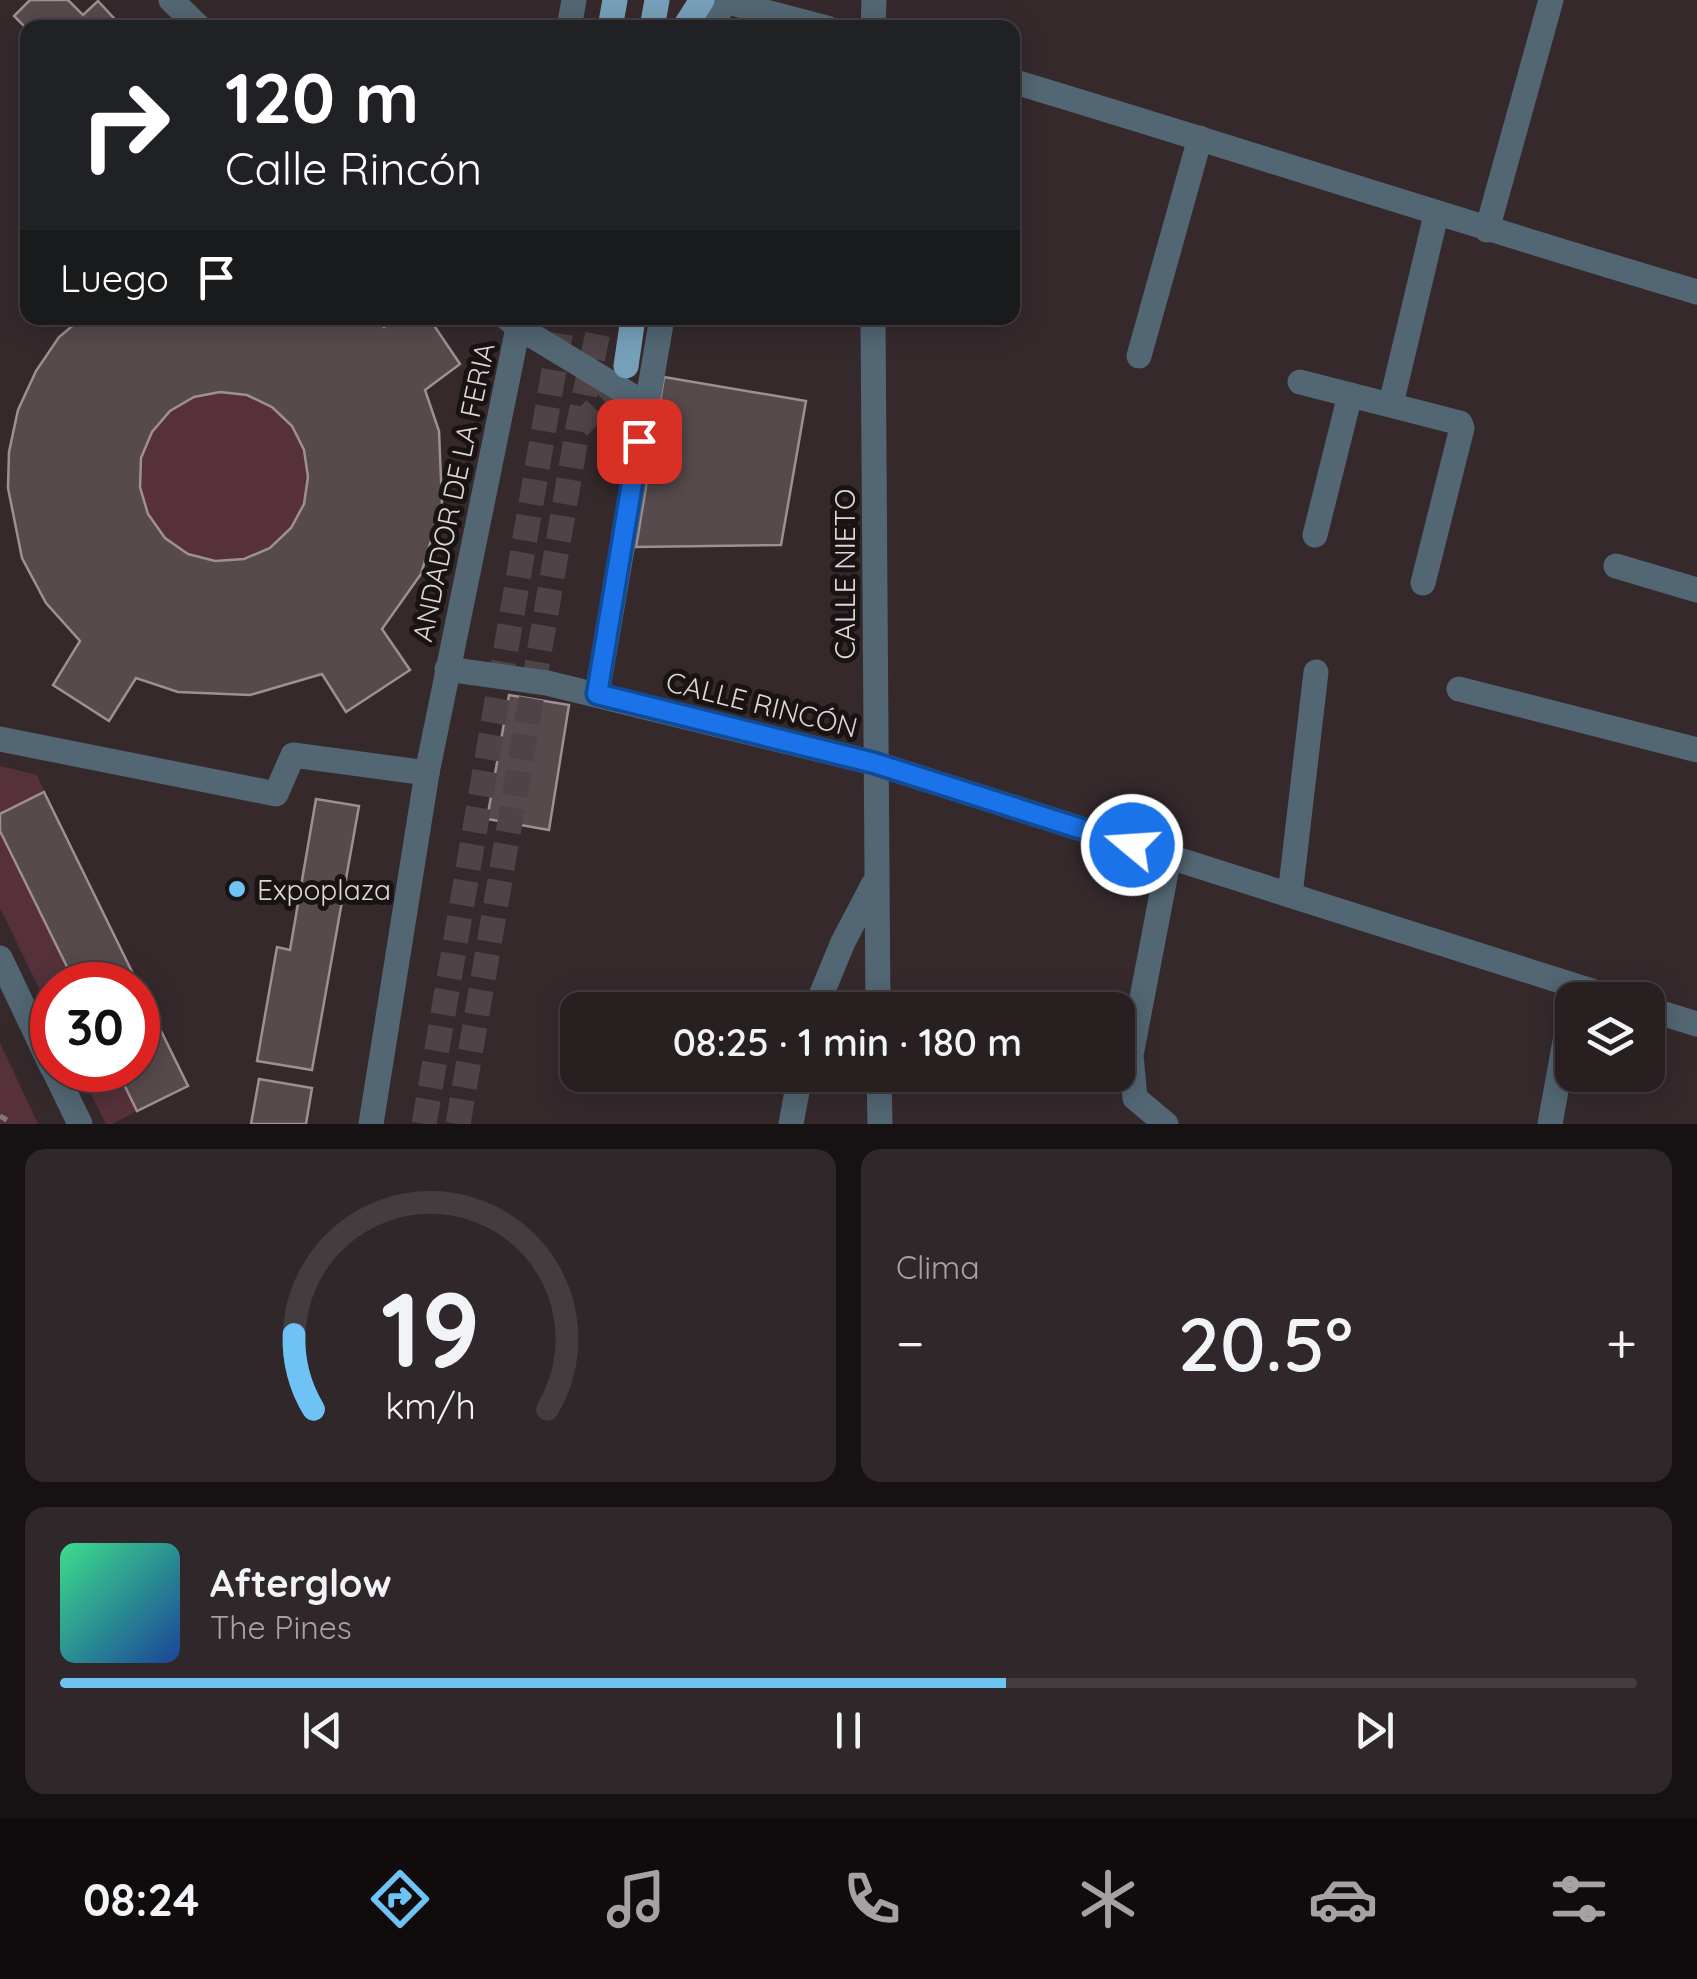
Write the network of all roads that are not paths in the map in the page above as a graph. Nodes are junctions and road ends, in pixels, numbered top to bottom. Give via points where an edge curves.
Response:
1 (171, 0) edge
2 (721, 0) edge
3 (1551, 0) edge
4 (192, 20) edge
5 (797, 20) edge
6 (1020, 83) edge
7 (1200, 138) junction
8 (1436, 215) junction
9 (1488, 230) junction
10 (1697, 292) edge
11 (514, 325) edge
12 (521, 325) edge
13 (632, 325) edge
14 (661, 325) edge
15 (873, 325) edge
16 (1139, 356) dead end
17 (626, 366) tunnel mouth
18 (1300, 382) dead end
19 (1350, 396) junction
20 (646, 404) junction
21 (1390, 404) junction
22 (1315, 534) dead end
23 (1616, 566) dead end
24 (1423, 582) dead end
25 (1697, 590) edge
26 (447, 669) junction
27 (1316, 672) dead end
28 (1459, 690) dead end
29 (597, 694) junction
30 (0, 739) edge
31 (1697, 750) edge
32 (874, 763) junction
33 (427, 774) junction
34 (1168, 857) junction
35 (875, 880) junction
36 (1290, 895) junction
37 (0, 958) edge
38 (1562, 982) edge
39 (822, 992) edge
40 (878, 992) edge
41 (1665, 1014) edge
42 (30, 1021) edge
43 (1697, 1024) edge
44 (64, 1092) edge
45 (797, 1092) edge
46 (879, 1092) edge
47 (1556, 1092) edge
48 (80, 1124) edge
49 (371, 1124) edge
50 (790, 1124) edge
51 (880, 1124) edge
52 (1166, 1124) edge
53 (1550, 1124) edge

1 - 4 street
2 - 5 street
3 - 9 street
6 - 7 street
7 - 8 street
7 - 16 street
8 - 9 street
8 - 21 street
9 - 10 street
11 - 26 street, ANDADOR DE LA FERIA
12 - 20 street, ANDADOR DE LA FERIA
13 - 17 main road
14 - 20 street
15 - 32 street, CALLE NIETO
18 - 19 street
19 - 21 street
19 - 22 street
20 - 29 street
21 - 24 street via 1456,420 1462,428
23 - 25 street
26 - 29 street, ANDADOR DE LA FERIA
26 - 33 street, ANDADOR DE LA FERIA
27 - 36 street
28 - 31 street
29 - 32 street, CALLE RINCÓN
30 - 33 street via 276,794 292,754
32 - 34 street, CALLE RINCÓN
32 - 35 street, CALLE NIETO
33 - 49 street, ANDADOR DE LA FERIA
34 - 36 street, CALLE RINCÓN
34 - 52 street via 1131,1055 1135,1098
35 - 39 street
35 - 40 street, CALLE NIETO
36 - 38 street, CALLE RINCÓN
37 - 42 street
41 - 43 street
44 - 48 street
45 - 50 street
46 - 51 street
47 - 53 street

